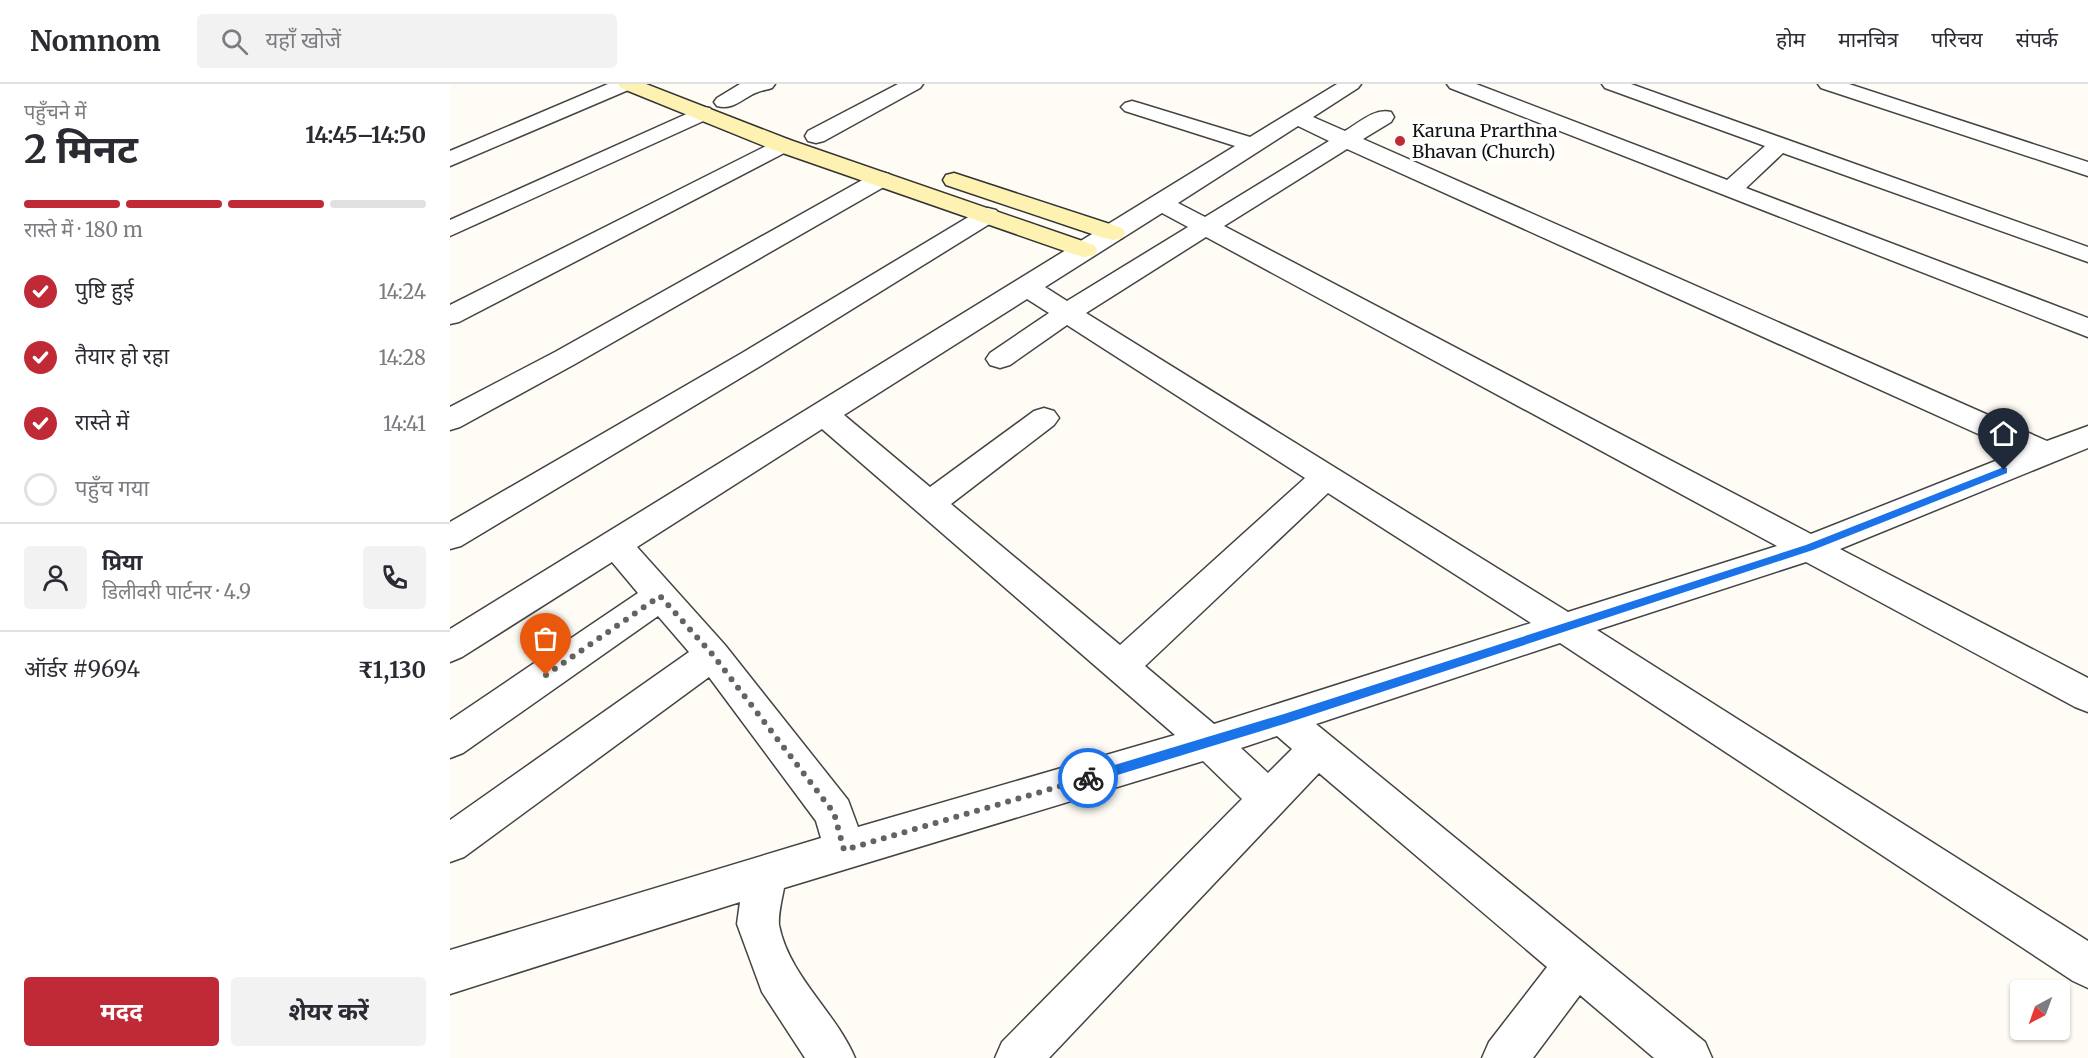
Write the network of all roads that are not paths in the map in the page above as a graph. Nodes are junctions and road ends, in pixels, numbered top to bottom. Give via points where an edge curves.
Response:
1 (627, 84) edge
2 (675, 84) edge
3 (913, 84) edge
4 (1351, 84) edge
5 (1457, 84) edge
6 (1612, 84) edge
7 (1828, 84) edge
8 (755, 85) edge
9 (724, 102) junction
10 (1132, 107) dead end
11 (702, 113) junction
12 (1383, 117) dead end
13 (1297, 118) junction
14 (810, 134) junction
15 (1347, 140) junction
16 (1779, 144) junction
17 (782, 145) junction
18 (1253, 145) junction
19 (450, 159) edge
20 (894, 168) junction
21 (2088, 169) edge
22 (938, 175) dead end
23 (1730, 190) junction
24 (1013, 199) junction
25 (1161, 203) junction
26 (988, 215) junction
27 (1206, 227) junction
28 (450, 229) edge
29 (1113, 233) junction
30 (1085, 250) junction
31 (2088, 255) edge
32 (1026, 287) junction
33 (1067, 314) junction
34 (450, 316) edge
35 (2088, 328) edge
36 (1000, 359) dead end
37 (824, 414) junction
38 (1044, 418) dead end
39 (450, 420) edge
40 (2070, 450) edge
41 (1326, 477) junction
42 (929, 504) junction
43 (450, 537) edge
44 (615, 544) junction
45 (1809, 548) junction
46 (660, 596) junction
47 (1564, 627) junction
48 (450, 647) edge
49 (713, 655) junction
50 (1120, 667) junction
51 (2088, 696) edge
52 (1284, 719) junction
53 (450, 741) edge
54 (1209, 742) junction
55 (1317, 749) junction
56 (1269, 799) junction
57 (450, 843) edge
58 (844, 850) junction
59 (765, 874) junction
60 (1575, 964) junction
61 (2088, 966) edge
62 (450, 972) edge
63 (832, 1058) edge
64 (1018, 1058) edge
65 (1505, 1058) edge
66 (1689, 1058) edge

1 - 11 street
1 - 19 street
2 - 9 street
3 - 14 street
4 - 13 street
5 - 23 street
6 - 16 street
7 - 21 street
8 - 9 street
9 - 11 street
9 - 14 street
10 - 18 street
11 - 17 street
11 - 28 street
12 - 15 street
13 - 15 street
13 - 18 street
14 - 17 street
14 - 20 street
15 - 27 street
15 - 40 street
16 - 23 street
16 - 31 street
17 - 20 street
17 - 34 street
18 - 25 street
20 - 26 street
20 - 39 street
22 - 24 street
23 - 35 street
24 - 26 street
24 - 29 street
25 - 27 street
25 - 29 street
26 - 30 street
26 - 43 street
27 - 33 street
27 - 45 street
29 - 30 street
30 - 32 street
32 - 33 street
32 - 37 street
33 - 36 street
33 - 41 street
37 - 42 street
37 - 44 street
38 - 42 street
40 - 45 street
41 - 47 street
41 - 50 street
42 - 50 street
44 - 46 street
44 - 48 street
45 - 47 street
45 - 51 street
46 - 49 street
46 - 53 street
47 - 52 street
47 - 61 street
49 - 57 street
49 - 58 street via 834,813
50 - 54 street
52 - 54 street
52 - 55 street
54 - 56 street
54 - 58 street
55 - 56 street
55 - 60 street
56 - 64 street
58 - 59 street
59 - 62 street
59 - 63 street via 758,924 777,977
60 - 65 street
60 - 66 street

